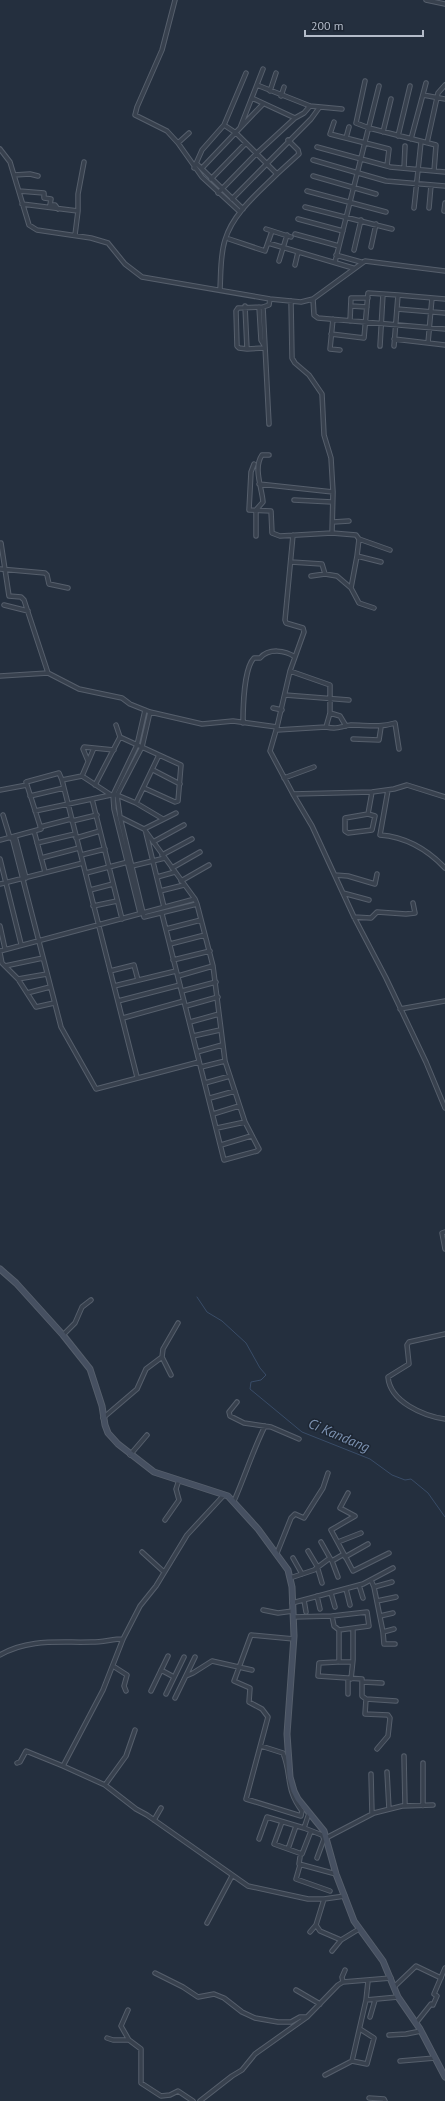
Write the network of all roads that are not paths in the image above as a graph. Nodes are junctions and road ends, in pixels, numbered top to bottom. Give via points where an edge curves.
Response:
1 (175, 0) edge
2 (426, 0) edge
3 (445, 4) edge
4 (263, 69) dead end
5 (246, 73) dead end
6 (276, 73) dead end
7 (365, 81) dead end
8 (426, 83) dead end
9 (445, 85) edge
10 (257, 86) junction
11 (379, 86) dead end
12 (410, 86) dead end
13 (284, 87) dead end
14 (270, 91) junction
15 (423, 95) junction
16 (281, 96) junction
17 (252, 98) junction
18 (438, 98) junction
19 (391, 99) dead end
20 (445, 99) edge
21 (263, 104) junction
22 (310, 106) junction
23 (319, 108) junction
24 (342, 109) dead end
25 (296, 118) junction
26 (334, 122) dead end
27 (224, 125) junction
28 (349, 127) dead end
29 (240, 128) junction
30 (369, 128) junction
31 (383, 132) junction
32 (189, 133) dead end
33 (236, 133) junction
34 (325, 133) dead end
35 (330, 134) junction
36 (398, 136) junction
37 (346, 138) junction
38 (411, 139) junction
39 (288, 140) junction
40 (421, 142) junction
41 (178, 143) junction
42 (246, 143) junction
43 (365, 143) junction
44 (427, 143) junction
45 (390, 144) dead end
46 (406, 146) dead end
47 (317, 147) dead end
48 (0, 149) edge
49 (389, 149) junction
50 (257, 153) junction
51 (361, 159) junction
52 (313, 160) dead end
53 (84, 162) dead end
54 (196, 163) junction
55 (268, 163) junction
56 (387, 166) junction
57 (194, 168) junction
58 (202, 168) junction
59 (404, 168) junction
60 (418, 169) junction
61 (434, 171) junction
62 (358, 172) junction
63 (445, 172) edge
64 (277, 174) junction
65 (14, 175) junction
66 (38, 176) dead end
67 (313, 176) dead end
68 (211, 179) junction
69 (416, 184) junction
70 (431, 185) junction
71 (445, 186) edge
72 (354, 187) junction
73 (222, 189) junction
74 (19, 191) junction
75 (307, 191) dead end
76 (218, 194) junction
77 (376, 194) dead end
78 (232, 199) junction
79 (350, 202) junction
80 (445, 203) edge
81 (22, 204) junction
82 (305, 207) dead end
83 (414, 208) dead end
84 (429, 208) dead end
85 (58, 209) junction
86 (78, 211) junction
87 (242, 211) junction
88 (444, 211) edge
89 (386, 212) dead end
90 (347, 217) junction
91 (298, 219) dead end
92 (361, 220) junction
93 (376, 224) junction
94 (266, 229) dead end
95 (392, 229) dead end
96 (272, 231) junction
97 (343, 231) junction
98 (75, 235) junction
99 (291, 236) junction
100 (229, 239) dead end
101 (268, 244) junction
102 (339, 246) junction
103 (370, 246) dead end
104 (283, 248) junction
105 (354, 250) dead end
106 (298, 252) junction
107 (336, 255) junction
108 (278, 261) dead end
109 (335, 262) junction
110 (361, 262) junction
111 (295, 266) dead end
112 (353, 268) junction
113 (445, 271) edge
114 (220, 289) junction
115 (383, 294) junction
116 (398, 295) junction
117 (368, 298) junction
118 (432, 298) junction
119 (270, 299) junction
120 (313, 299) junction
121 (445, 299) edge
122 (292, 302) junction
123 (245, 306) junction
124 (351, 306) junction
125 (261, 307) junction
126 (367, 307) junction
127 (397, 309) junction
128 (431, 312) junction
129 (445, 313) edge
130 (333, 319) junction
131 (350, 321) junction
132 (366, 322) junction
133 (381, 324) junction
134 (395, 324) junction
135 (430, 328) junction
136 (445, 329) edge
137 (331, 334) junction
138 (394, 339) junction
139 (428, 343) junction
140 (445, 344) edge
141 (265, 346) junction
142 (380, 346) dead end
143 (394, 346) dead end
144 (247, 349) junction
145 (340, 350) dead end
146 (269, 424) dead end
147 (269, 455) dead end
148 (254, 464) dead end
149 (260, 484) junction
150 (333, 492) junction
151 (294, 500) dead end
152 (332, 502) junction
153 (256, 510) junction
154 (349, 521) dead end
155 (333, 522) junction
156 (332, 533) junction
157 (293, 535) junction
158 (256, 536) dead end
159 (359, 539) junction
160 (2, 543) dead end
161 (390, 550) dead end
162 (357, 556) junction
163 (291, 562) junction
164 (381, 562) dead end
165 (5, 568) junction
166 (0, 569) edge
167 (325, 574) junction
168 (311, 576) dead end
169 (68, 588) dead end
170 (351, 588) junction
171 (4, 605) dead end
172 (374, 608) dead end
173 (28, 611) junction
174 (295, 656) junction
175 (290, 671) junction
176 (48, 673) junction
177 (0, 676) edge
178 (285, 695) junction
179 (330, 699) junction
180 (349, 700) dead end
181 (273, 708) dead end
182 (145, 710) junction
183 (282, 710) junction
184 (150, 712) junction
185 (330, 713) junction
186 (243, 723) junction
187 (116, 725) dead end
188 (346, 726) junction
189 (381, 727) junction
190 (326, 728) junction
191 (277, 729) junction
192 (120, 737) junction
193 (353, 739) dead end
194 (137, 745) junction
195 (142, 747) junction
196 (94, 748) junction
197 (399, 749) dead end
198 (114, 750) junction
199 (159, 755) junction
200 (88, 762) junction
201 (314, 767) dead end
202 (153, 770) junction
203 (82, 776) junction
204 (284, 778) junction
205 (62, 780) junction
206 (180, 784) junction
207 (27, 785) junction
208 (95, 785) junction
209 (64, 788) junction
210 (144, 788) junction
211 (0, 790) edge
212 (388, 790) junction
213 (372, 792) junction
214 (293, 794) junction
215 (113, 795) junction
216 (30, 796) junction
217 (445, 797) edge
218 (92, 799) junction
219 (136, 803) junction
220 (67, 804) junction
221 (35, 811) junction
222 (176, 813) dead end
223 (368, 814) junction
224 (3, 815) dead end
225 (97, 815) junction
226 (120, 817) junction
227 (163, 819) junction
228 (71, 820) junction
229 (184, 825) dead end
230 (40, 827) junction
231 (34, 831) junction
232 (145, 831) junction
233 (100, 832) junction
234 (76, 836) junction
235 (12, 837) junction
236 (192, 839) dead end
237 (0, 840) edge
238 (153, 842) junction
239 (37, 843) junction
240 (79, 848) junction
241 (105, 849) junction
242 (200, 852) dead end
243 (81, 855) junction
244 (164, 857) junction
245 (41, 858) junction
246 (0, 859) edge
247 (128, 862) junction
248 (152, 862) junction
249 (83, 863) junction
250 (209, 865) dead end
251 (132, 866) junction
252 (110, 867) junction
253 (172, 868) junction
254 (445, 868) edge
255 (45, 872) junction
256 (174, 872) junction
257 (86, 873) junction
258 (377, 874) dead end
259 (335, 875) junction
260 (157, 877) junction
261 (24, 878) junction
262 (181, 881) junction
263 (6, 882) junction
264 (0, 884) edge
265 (113, 884) junction
266 (184, 885) junction
267 (90, 890) junction
268 (160, 892) junction
269 (343, 893) junction
270 (194, 899) junction
271 (369, 900) dead end
272 (117, 901) junction
273 (413, 903) dead end
274 (196, 904) junction
275 (93, 906) junction
276 (164, 907) junction
277 (142, 913) junction
278 (162, 914) junction
279 (354, 918) junction
280 (122, 919) junction
281 (201, 920) junction
282 (0, 926) edge
283 (98, 926) junction
284 (166, 929) junction
285 (205, 936) junction
286 (39, 941) junction
287 (21, 944) junction
288 (170, 944) junction
289 (6, 949) junction
290 (210, 951) junction
291 (0, 952) edge
292 (43, 958) junction
293 (173, 960) junction
294 (5, 966) junction
295 (213, 966) junction
296 (110, 971) junction
297 (176, 971) junction
298 (46, 974) junction
299 (178, 976) junction
300 (18, 979) junction
301 (138, 980) junction
302 (216, 982) junction
303 (180, 985) junction
304 (114, 986) junction
305 (50, 987) junction
306 (182, 991) junction
307 (27, 993) junction
308 (218, 997) junction
309 (118, 1001) junction
310 (184, 1001) junction
311 (445, 1001) edge
312 (54, 1002) junction
313 (186, 1006) junction
314 (400, 1009) junction
315 (219, 1014) junction
316 (123, 1018) junction
317 (190, 1022) junction
318 (220, 1030) junction
319 (193, 1036) junction
320 (222, 1045) junction
321 (197, 1052) junction
322 (225, 1061) junction
323 (199, 1062) junction
324 (202, 1067) junction
325 (230, 1076) junction
326 (137, 1077) junction
327 (205, 1083) junction
328 (235, 1091) junction
329 (210, 1098) junction
330 (240, 1106) junction
331 (445, 1108) edge
332 (213, 1114) junction
333 (245, 1122) junction
334 (217, 1128) junction
335 (252, 1136) junction
336 (221, 1144) junction
337 (445, 1232) edge
338 (445, 1249) edge
339 (0, 1269) edge
340 (91, 1300) dead end
341 (178, 1323) dead end
342 (445, 1334) edge
343 (64, 1335) junction
344 (162, 1357) junction
345 (171, 1375) dead end
346 (237, 1402) dead end
347 (104, 1418) junction
348 (445, 1419) edge
349 (265, 1426) junction
350 (147, 1435) dead end
351 (299, 1439) dead end
352 (130, 1454) junction
353 (328, 1473) dead end
354 (179, 1480) junction
355 (348, 1493) dead end
356 (224, 1495) junction
357 (234, 1501) junction
358 (165, 1520) dead end
359 (361, 1533) dead end
360 (321, 1542) dead end
361 (338, 1542) junction
362 (368, 1544) dead end
363 (308, 1551) dead end
364 (142, 1552) dead end
365 (277, 1553) junction
366 (389, 1553) dead end
367 (344, 1556) junction
368 (293, 1558) dead end
369 (331, 1560) junction
370 (317, 1566) junction
371 (393, 1568) dead end
372 (164, 1572) junction
373 (302, 1574) junction
374 (338, 1577) dead end
375 (290, 1578) junction
376 (371, 1580) junction
377 (392, 1582) dead end
378 (322, 1583) dead end
379 (359, 1585) junction
380 (374, 1587) junction
381 (346, 1589) junction
382 (331, 1593) junction
383 (317, 1596) junction
384 (396, 1597) dead end
385 (363, 1598) dead end
386 (304, 1600) junction
387 (377, 1601) junction
388 (292, 1603) junction
389 (350, 1605) dead end
390 (335, 1607) dead end
391 (320, 1609) dead end
392 (263, 1610) dead end
393 (306, 1612) dead end
394 (393, 1613) dead end
395 (293, 1614) junction
396 (332, 1616) junction
397 (380, 1616) junction
398 (353, 1629) junction
399 (394, 1629) dead end
400 (339, 1630) junction
401 (383, 1632) junction
402 (123, 1638) junction
403 (294, 1639) junction
404 (395, 1644) dead end
405 (0, 1655) edge
406 (168, 1656) dead end
407 (195, 1657) dead end
408 (184, 1658) dead end
409 (338, 1662) junction
410 (352, 1662) junction
411 (113, 1666) junction
412 (239, 1667) junction
413 (161, 1670) junction
414 (252, 1670) dead end
415 (186, 1676) junction
416 (174, 1678) junction
417 (349, 1679) junction
418 (363, 1682) junction
419 (182, 1683) junction
420 (382, 1683) dead end
421 (126, 1691) dead end
422 (151, 1691) dead end
423 (166, 1694) dead end
424 (348, 1694) dead end
425 (175, 1698) dead end
426 (366, 1699) junction
427 (396, 1701) dead end
428 (135, 1730) dead end
429 (261, 1746) junction
430 (377, 1749) dead end
431 (404, 1756) dead end
432 (17, 1763) dead end
433 (423, 1763) dead end
434 (63, 1766) junction
435 (387, 1772) dead end
436 (371, 1774) dead end
437 (106, 1785) junction
438 (433, 1805) dead end
439 (405, 1806) junction
440 (423, 1806) junction
441 (161, 1808) dead end
442 (388, 1809) junction
443 (304, 1810) junction
444 (309, 1813) junction
445 (372, 1814) junction
446 (154, 1820) junction
447 (282, 1822) junction
448 (296, 1826) junction
449 (304, 1828) junction
450 (311, 1831) junction
451 (326, 1838) junction
452 (259, 1839) dead end
453 (288, 1850) junction
454 (300, 1857) dead end
455 (317, 1858) dead end
456 (300, 1864) junction
457 (336, 1874) junction
458 (232, 1876) junction
459 (330, 1891) dead end
460 (345, 1896) junction
461 (324, 1899) junction
462 (207, 1923) dead end
463 (316, 1925) junction
464 (359, 1929) junction
465 (310, 1932) dead end
466 (341, 1940) junction
467 (332, 1951) dead end
468 (445, 1968) edge
469 (344, 1970) dead end
470 (155, 1974) dead end
471 (391, 1978) junction
472 (441, 1978) junction
473 (368, 1980) junction
474 (343, 1982) junction
475 (394, 1987) junction
476 (296, 1990) dead end
477 (398, 1997) junction
478 (366, 2000) junction
479 (376, 2000) junction
480 (320, 2004) junction
481 (128, 2010) dead end
482 (307, 2017) junction
483 (370, 2017) dead end
484 (416, 2023) junction
485 (360, 2029) junction
486 (421, 2031) junction
487 (389, 2035) dead end
488 (107, 2038) dead end
489 (128, 2040) junction
490 (435, 2058) junction
491 (352, 2061) junction
492 (400, 2062) dead end
493 (325, 2075) dead end
494 (445, 2077) edge
495 (369, 2098) dead end
496 (193, 2101) edge
497 (200, 2101) edge
498 (385, 2101) edge

1 - 41 street via 162,50 135,115 167,131
2 - 3 street
4 - 10 street
5 - 27 street
6 - 14 street
7 - 30 street via 355,119 358,125
8 - 15 street
9 - 18 street via 440,90
10 - 14 street
10 - 17 street
11 - 30 street
12 - 36 street
13 - 16 street
14 - 16 street
15 - 18 street
15 - 38 street
16 - 22 street
17 - 21 street
17 - 29 street
18 - 20 street
18 - 44 street
19 - 31 street
21 - 25 street
21 - 29 street
22 - 23 street
22 - 25 street
23 - 24 street
23 - 39 street
25 - 50 street
26 - 35 street
27 - 33 street
27 - 54 street via 202,150
28 - 37 street
29 - 33 street
30 - 31 street
30 - 43 street
31 - 36 street
32 - 41 street
33 - 42 street
33 - 58 street
34 - 35 street
35 - 37 street
36 - 38 street
37 - 43 street
38 - 40 street
39 - 55 street
39 - 64 street via 299,154
40 - 44 street
40 - 60 street
41 - 57 street
42 - 50 street
42 - 68 street
43 - 49 street
43 - 51 street
44 - 61 street via 436,145
45 - 49 street
46 - 59 street
47 - 51 street
48 - 65 street via 10,162
49 - 56 street
50 - 55 street
50 - 73 street
51 - 56 street
51 - 62 street
52 - 62 street
53 - 86 street via 78,194
54 - 57 street
54 - 58 street
55 - 64 street
55 - 78 street
56 - 59 street
57 - 76 street
58 - 68 street
59 - 60 street
60 - 61 street
60 - 69 street
61 - 63 street
62 - 69 street via 386,181
62 - 72 street
64 - 87 street
65 - 66 street
65 - 74 street
67 - 72 street
68 - 73 street
69 - 70 street
69 - 83 street
70 - 71 street
70 - 84 street
72 - 77 street
72 - 79 street
73 - 76 street
73 - 78 street
74 - 81 street
74 - 85 street via 44,193 44,198 51,199 50,205
75 - 79 street
76 - 87 street
78 - 87 street
79 - 89 street
79 - 90 street
80 - 88 street
81 - 85 street
81 - 98 street via 29,225 37,230
82 - 90 street
85 - 86 street
86 - 98 street
87 - 114 street via 223,245
90 - 92 street
90 - 97 street
91 - 97 street
92 - 93 street
92 - 105 street
93 - 95 street
93 - 103 street
94 - 96 street
96 - 99 street
96 - 101 street
97 - 102 street
98 - 114 street via 108,243 126,264 142,277
99 - 102 street
99 - 104 street
100 - 101 street via 264,251
101 - 104 street
102 - 107 street
104 - 106 street
104 - 108 street
106 - 109 street
106 - 111 street
107 - 109 street
107 - 110 street
109 - 112 street
110 - 112 street
110 - 113 street via 374,261
112 - 120 street
114 - 119 street
115 - 116 street
115 - 117 street via 369,293
115 - 133 street
116 - 118 street
116 - 127 street
117 - 124 street via 351,298
117 - 126 street
118 - 121 street
118 - 128 street
119 - 122 street
119 - 125 street via 269,305
120 - 122 street
120 - 130 street via 316,317
122 - 150 street via 292,358 309,375 322,394 324,435 331,458
123 - 125 street
123 - 144 street
123 - 144 street via 238,308 236,312 237,346
124 - 126 street
124 - 131 street
125 - 141 street
126 - 132 street
127 - 128 street
127 - 134 street
128 - 129 street
128 - 135 street
130 - 131 street
130 - 137 street
131 - 132 street
132 - 133 street
132 - 137 street via 364,338
133 - 134 street
133 - 142 street
134 - 135 street
134 - 138 street
135 - 136 street
135 - 139 street
137 - 145 street via 330,349
138 - 139 street
138 - 143 street
139 - 140 street
141 - 144 street
141 - 146 street
147 - 149 street via 261,455
148 - 153 street via 251,472 249,510
149 - 150 street
149 - 153 street via 263,502
150 - 152 street
151 - 152 street
152 - 155 street
153 - 157 street via 271,511 272,533 280,536
153 - 158 street
154 - 155 street
155 - 156 street
156 - 157 street
156 - 159 street via 352,533
157 - 163 street
159 - 161 street
159 - 162 street
160 - 165 street
162 - 164 street
162 - 170 street
163 - 167 street via 322,564
163 - 174 street via 284,620 304,630
165 - 166 street
165 - 169 street via 44,573 49,584
165 - 173 street via 9,596 23,598
167 - 168 street
167 - 170 street via 337,576
170 - 172 street via 360,603
171 - 173 street
173 - 176 street
174 - 175 street
174 - 186 street via 280,651 264,654 252,660 248,672
175 - 178 street
175 - 179 street via 330,685
176 - 177 street
176 - 182 street via 79,690 122,698
178 - 179 street
178 - 183 street
179 - 180 street
179 - 185 street
181 - 183 street
182 - 184 street
182 - 194 street
183 - 191 street
184 - 186 street via 202,724 223,721
184 - 195 street
185 - 188 street via 340,716
185 - 190 street
186 - 191 street
187 - 192 street
188 - 189 street
188 - 190 street via 338,729
189 - 193 street via 379,740
189 - 197 street via 395,723
190 - 191 street
191 - 204 street via 270,751
192 - 194 street
192 - 198 street
194 - 195 street
194 - 215 street
195 - 199 street
195 - 215 street
196 - 198 street
196 - 200 street
196 - 200 street via 83,748
198 - 208 street
199 - 202 street
199 - 206 street via 181,765
200 - 203 street
201 - 204 street
202 - 206 street
202 - 210 street
203 - 205 street
203 - 208 street
204 - 214 street
205 - 207 street via 59,773 26,782
205 - 209 street
206 - 210 street via 178,801 175,802
207 - 211 street
207 - 216 street
208 - 215 street
209 - 216 street
209 - 220 street
210 - 219 street
212 - 213 street
212 - 217 street via 407,785
212 - 254 street via 380,835 407,840 438,860
213 - 214 street
213 - 223 street
214 - 259 street via 312,826
215 - 218 street
215 - 219 street
215 - 226 street
215 - 247 street via 114,809
216 - 221 street
218 - 220 street
218 - 225 street
219 - 227 street
220 - 221 street
220 - 228 street
221 - 230 street
222 - 227 street
223 - 223 street via 345,818 345,831 348,833 372,830 375,816
224 - 235 street
225 - 228 street
225 - 233 street
226 - 232 street
226 - 251 street
227 - 232 street
228 - 230 street
228 - 234 street
229 - 238 street
230 - 231 street via 41,829
231 - 235 street
231 - 239 street
232 - 238 street
232 - 248 street
233 - 234 street
233 - 241 street
234 - 239 street
234 - 240 street
235 - 237 street
235 - 261 street
236 - 244 street
238 - 244 street
239 - 245 street
240 - 243 street
240 - 245 street
241 - 243 street
241 - 252 street
242 - 253 street
243 - 249 street
244 - 248 street
244 - 253 street
245 - 255 street
246 - 263 street
247 - 252 street
247 - 277 street
248 - 251 street
248 - 260 street
249 - 255 street
249 - 257 street
250 - 262 street
251 - 277 street
252 - 257 street
252 - 265 street
253 - 256 street
255 - 261 street
256 - 260 street
256 - 262 street
257 - 267 street
258 - 259 street via 375,884
259 - 269 street
260 - 268 street
261 - 263 street
261 - 286 street
262 - 266 street
263 - 264 street
263 - 287 street
265 - 267 street
265 - 272 street
266 - 268 street
266 - 270 street
267 - 275 street
268 - 276 street
269 - 271 street
269 - 279 street
270 - 274 street
270 - 276 street
272 - 275 street
272 - 280 street
273 - 279 street via 415,913 377,912 371,918
274 - 278 street
274 - 281 street
275 - 283 street
276 - 277 street
277 - 278 street via 146,918
277 - 280 street
278 - 284 street
279 - 314 street
280 - 283 street
281 - 284 street
281 - 285 street
282 - 289 street
283 - 286 street
283 - 296 street
284 - 288 street
285 - 288 street
285 - 290 street
286 - 287 street
286 - 292 street
287 - 289 street
288 - 293 street
289 - 291 street
290 - 293 street
290 - 295 street
291 - 294 street
292 - 294 street
292 - 298 street
293 - 297 street
294 - 300 street
295 - 299 street
295 - 302 street
296 - 301 street via 134,965
296 - 304 street
297 - 299 street
297 - 301 street
298 - 300 street
298 - 305 street
299 - 303 street
300 - 307 street
301 - 304 street
302 - 306 street
302 - 308 street
303 - 306 street
303 - 309 street
304 - 309 street
305 - 307 street
305 - 312 street
306 - 310 street
307 - 312 street via 36,1007
308 - 313 street
308 - 315 street
309 - 316 street
310 - 313 street
310 - 316 street
311 - 314 street
312 - 326 street via 61,1027 96,1089
313 - 317 street
314 - 331 street
315 - 317 street
315 - 318 street
316 - 326 street
317 - 319 street
318 - 319 street
318 - 320 street
319 - 321 street
320 - 321 street
320 - 322 street
321 - 323 street
322 - 324 street
322 - 325 street
323 - 324 street
323 - 326 street
324 - 327 street
325 - 327 street
325 - 328 street
327 - 329 street
328 - 329 street
328 - 330 street
329 - 332 street
330 - 332 street
330 - 333 street
332 - 334 street
333 - 334 street
333 - 335 street
334 - 336 street
335 - 336 street
335 - 336 street via 258,1151 224,1160
337 - 338 street via 442,1233
339 - 343 street
340 - 343 street via 82,1307 75,1323
341 - 344 street via 163,1349
342 - 348 street via 409,1342 409,1364 388,1377 396,1394 406,1403 420,1412
343 - 347 street via 92,1373
344 - 345 street
344 - 347 street via 146,1369 136,1389
346 - 349 street via 229,1412 230,1416 240,1422
347 - 352 street via 108,1433
349 - 351 street via 271,1426
349 - 357 street
350 - 352 street
352 - 354 street via 154,1472
353 - 365 street via 323,1488 304,1518 295,1514 291,1518
354 - 356 street
354 - 358 street via 176,1489 179,1500
355 - 361 street via 340,1508 355,1516 331,1530
356 - 357 street
356 - 372 street via 186,1535
357 - 365 street
359 - 361 street
360 - 369 street
361 - 367 street
362 - 367 street
363 - 370 street
364 - 372 street
365 - 375 street
366 - 367 street via 353,1571
367 - 369 street
368 - 373 street
369 - 370 street
369 - 374 street
370 - 373 street
370 - 378 street
371 - 376 street
372 - 402 street via 146,1597
373 - 375 street
375 - 388 street
376 - 379 street
376 - 380 street
377 - 380 street
379 - 381 street
379 - 385 street
380 - 387 street
381 - 382 street
381 - 389 street
382 - 383 street
382 - 390 street
383 - 386 street
383 - 391 street
384 - 387 street
386 - 388 street
386 - 393 street
387 - 397 street
388 - 395 street
392 - 395 street
394 - 397 street
395 - 396 street
395 - 403 street
396 - 398 street via 367,1612 369,1626
396 - 400 street via 334,1626
397 - 401 street
398 - 400 street
398 - 410 street
399 - 401 street
400 - 409 street
401 - 404 street via 384,1644
402 - 405 street via 90,1642 38,1643 12,1648
402 - 411 street
403 - 412 street via 251,1635
403 - 443 street via 287,1744 292,1784
406 - 413 street
407 - 415 street
408 - 416 street
409 - 410 street
409 - 417 street via 319,1663 318,1676
410 - 417 street
411 - 421 street via 127,1675 124,1686
411 - 434 street
412 - 414 street
412 - 415 street via 212,1661
412 - 429 street via 234,1681 250,1688 249,1702 262,1709 268,1717
413 - 416 street
413 - 422 street
415 - 419 street
416 - 419 street
416 - 423 street
417 - 418 street via 360,1679
417 - 424 street
418 - 420 street
418 - 426 street via 362,1696
419 - 425 street
426 - 427 street
426 - 430 street via 366,1715 388,1715 390,1718 388,1736
428 - 437 street via 126,1756
429 - 443 street via 282,1753 286,1760 291,1793
429 - 443 street via 246,1799 301,1816
431 - 439 street
432 - 434 street via 26,1751
433 - 440 street
434 - 437 street
435 - 442 street
436 - 445 street
437 - 446 street
438 - 440 street
439 - 440 street
439 - 442 street
441 - 446 street
442 - 445 street
443 - 444 street
444 - 449 street
444 - 451 street via 320,1824
445 - 451 street
446 - 458 street
447 - 448 street
447 - 452 street via 267,1817
447 - 453 street via 274,1844
448 - 449 street
448 - 453 street
449 - 450 street
450 - 453 street via 302,1854
450 - 455 street via 322,1835 324,1839
451 - 457 street
454 - 456 street
456 - 457 street
456 - 459 street via 296,1880
457 - 460 street
458 - 461 street via 248,1886 261,1890
458 - 462 street
460 - 461 street
460 - 464 street
461 - 463 street
463 - 465 street
463 - 466 street via 320,1931
464 - 466 street
464 - 471 street via 383,1961
466 - 467 street
468 - 472 street
469 - 474 street
470 - 482 street via 198,1997 210,1994 224,1998 242,2012 255,2018 287,2022
471 - 473 street
471 - 475 street
472 - 475 street via 416,1966
472 - 484 street via 433,2004
473 - 474 street
473 - 478 street
474 - 480 street
475 - 477 street
476 - 480 street
477 - 479 street
477 - 484 street
478 - 479 street
478 - 485 street
479 - 483 street
480 - 482 street
481 - 489 street via 121,2026
482 - 497 street via 255,2054 242,2070
484 - 486 street
485 - 491 street
485 - 491 street via 374,2040 368,2063
486 - 487 street
486 - 490 street
488 - 489 street
489 - 496 street via 141,2049 140,2083 161,2096 178,2091
490 - 492 street
490 - 494 street
491 - 493 street
495 - 498 street

